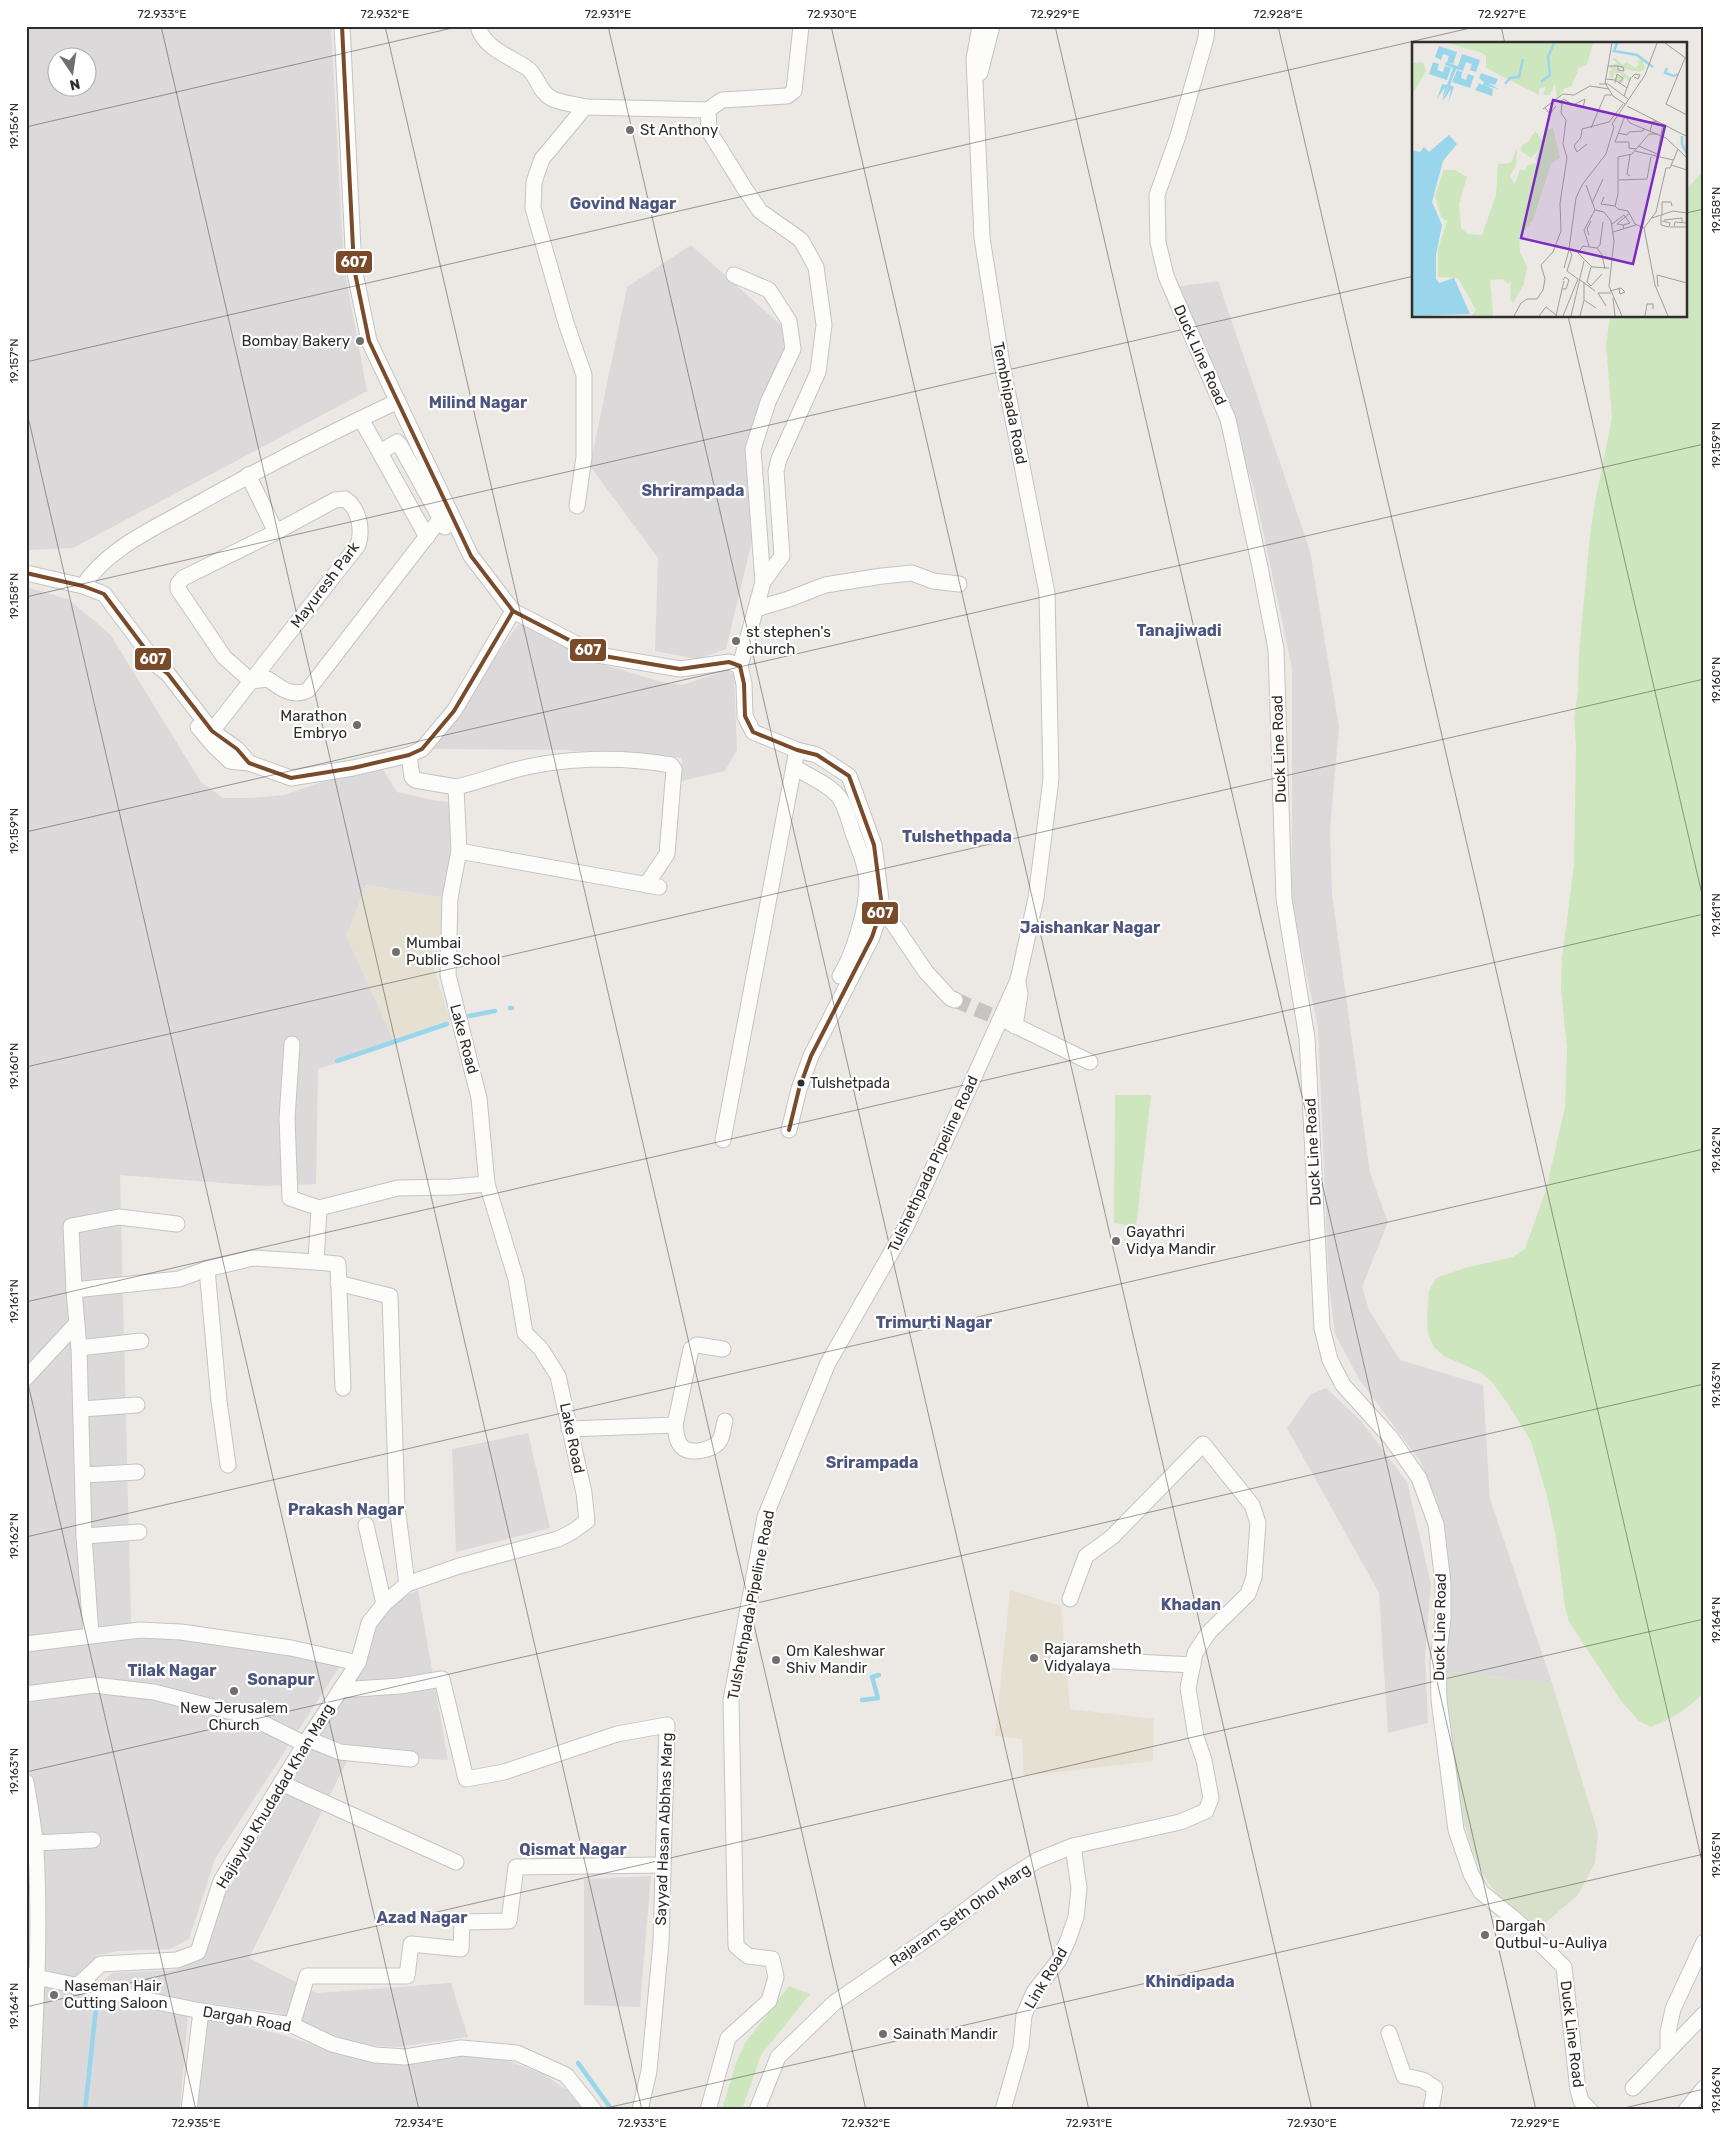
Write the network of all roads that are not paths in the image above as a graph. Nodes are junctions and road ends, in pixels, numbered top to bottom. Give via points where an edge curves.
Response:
1 (342, 26) edge
2 (478, 26) edge
3 (801, 26) edge
4 (980, 26) edge
5 (992, 26) edge
6 (1207, 26) edge
7 (975, 82) junction
8 (585, 107) junction
9 (708, 110) junction
10 (734, 275) dead end
11 (398, 401) junction
12 (361, 419) junction
13 (380, 452) junction
14 (248, 475) junction
15 (577, 506) dead end
16 (444, 514) junction
17 (276, 532) junction
18 (450, 535) dead end
19 (427, 537) junction
20 (26, 573) edge
21 (763, 582) junction
22 (959, 584) dead end
23 (83, 586) junction
24 (756, 608) junction
25 (513, 611) junction
26 (150, 646) dead end
27 (740, 666) junction
28 (252, 681) junction
29 (210, 731) junction
30 (797, 750) junction
31 (408, 755) junction
32 (794, 767) junction
33 (1051, 779) joint
34 (456, 787) junction
35 (459, 851) junction
36 (882, 907) junction
37 (840, 976) dead end
38 (1018, 980) junction
39 (955, 1000) tunnel mouth
40 (292, 1044) dead end
41 (1090, 1062) dead end
42 (789, 1130) dead end
43 (723, 1140) dead end
44 (486, 1184) junction
45 (319, 1208) junction
46 (178, 1224) dead end
47 (316, 1262) junction
48 (207, 1269) junction
49 (338, 1282) junction
50 (74, 1290) junction
51 (76, 1325) junction
52 (141, 1341) dead end
53 (79, 1348) junction
54 (723, 1350) dead end
55 (26, 1378) edge
56 (343, 1388) dead end
57 (138, 1405) dead end
58 (82, 1408) junction
59 (725, 1421) dead end
60 (675, 1424) junction
61 (569, 1429) junction
62 (228, 1465) dead end
63 (137, 1472) dead end
64 (84, 1475) junction
65 (366, 1525) dead end
66 (138, 1532) dead end
67 (84, 1536) junction
68 (407, 1584) junction
69 (1070, 1599) dead end
70 (384, 1604) junction
71 (91, 1635) junction
72 (26, 1644) edge
73 (1058, 1658) dead end
74 (358, 1663) junction
75 (1193, 1665) junction
76 (340, 1690) junction
77 (26, 1694) edge
78 (306, 1741) junction
79 (411, 1759) dead end
80 (26, 1782) edge
81 (281, 1783) junction
82 (93, 1840) dead end
83 (35, 1843) junction
84 (1072, 1846) junction
85 (456, 1862) dead end
86 (662, 1865) junction
87 (1704, 1942) edge
88 (1699, 1964) edge
89 (32, 1977) edge
90 (76, 1987) junction
91 (201, 2011) junction
92 (1704, 2014) edge
93 (292, 2026) junction
94 (1389, 2033) dead end
95 (1668, 2051) junction
96 (1632, 2088) dead end
97 (1704, 2088) edge
98 (31, 2110) edge
99 (188, 2110) edge
100 (594, 2110) edge
101 (640, 2110) edge
102 (708, 2110) edge
103 (757, 2110) edge
104 (1002, 2110) edge
105 (1431, 2110) edge
106 (1590, 2110) edge
107 (1686, 2110) edge

1 - 11 street via 354,268 368,341
2 - 8 street via 479,33 494,48 535,75 550,98
3 - 9 street via 794,91 787,96 722,100
4 - 7 street, Tembhipada Road via 974,59
5 - 7 street via 983,68
6 - 106 street, Duck Line Road via 1178,136 1157,195 1158,242 1166,276 1228,419 1276,649 1284,899 1308,1038 1322,1328 1330,1360 1343,1385 1391,1438 1419,1478 1436,1524 1443,1583 1439,1700 1456,1830 1471,1874 1481,1892 1517,1921 1564,1967 1578,2090 1581,2102
7 - 33 street, Tembhipada Road via 982,238 1002,364 1047,593
8 - 9 street
8 - 15 street via 542,159 534,182 534,208 584,375 584,457
9 - 21 street via 709,131 760,211 800,240 816,267 824,325 818,372 776,471 782,556
10 - 21 street via 769,290 789,321 792,349 768,402 753,448
11 - 12 street
11 - 16 street
12 - 13 street
12 - 14 street
13 - 16 street via 397,442
13 - 19 street
14 - 17 street
14 - 23 street via 122,546 93,570
16 - 18 street
16 - 19 street
16 - 25 street
17 - 28 street via 183,578 178,584 180,595 224,657
17 - 28 street, Mayuresh Park via 335,500 345,499 352,503 361,527 358,546
19 - 28 street via 308,690 296,694 268,679
20 - 23 street
21 - 24 street
22 - 24 street via 912,573 882,576 825,585
23 - 29 street via 104,594 158,666 161,677
24 - 27 street
25 - 27 street via 598,655 680,670 729,662
25 - 31 street via 454,711 422,749
26 - 29 street via 207,718
27 - 30 street via 746,716 754,732
28 - 29 street
29 - 31 street via 230,761 249,763 291,778
30 - 32 street
30 - 36 street via 817,754 849,776 874,845
31 - 34 street via 415,780
32 - 37 street via 838,796 865,867 867,886 858,932
32 - 43 street
33 - 38 street, Tulshethpada Pipeline Road via 1036,898
34 - 35 street, Lake Road
34 - 35 street via 564,761 621,761 671,765 674,769 667,854 652,886
35 - 44 street, Lake Road via 450,898 448,975 479,1098
36 - 39 street via 926,972
36 - 42 street via 872,937 811,1056
38 - 41 street via 1020,994 1013,1024
38 - 102 street, Tulshethpada Pipeline Road via 908,1225 828,1363 765,1517 731,1700 736,1946 748,1956 772,1959 776,1977 769,2001 728,2038
40 - 45 street via 286,1118 290,1198
44 - 45 street via 398,1188
44 - 61 street, Lake Road via 516,1279 525,1333 541,1349 558,1376
45 - 47 street
46 - 50 street via 119,1217 71,1226
47 - 48 street via 253,1258
47 - 49 street via 338,1264
48 - 50 street via 179,1279
48 - 62 street
49 - 56 street
49 - 68 street via 390,1296 397,1506
50 - 51 street
51 - 53 street
51 - 55 street
52 - 53 street
53 - 58 street
54 - 60 street via 697,1345 691,1349
57 - 58 street
58 - 64 street
59 - 60 street via 715,1446 693,1451 683,1448 677,1441
60 - 61 street
61 - 68 street, Lake Road via 587,1521 558,1539
63 - 64 street
64 - 67 street
65 - 70 street
66 - 67 street
67 - 71 street
68 - 70 street, Lake Road
69 - 75 street, Rajaram Seth Ohol Marg via 1086,1556 1112,1537 1203,1444 1252,1505 1258,1523 1254,1577 1248,1594 1209,1632 1195,1654
70 - 74 street, Lake Road via 369,1623
71 - 72 street
71 - 74 street via 140,1630 181,1632 282,1646
73 - 75 street
74 - 76 street, Hajiayub Khudadad Khan Marg
75 - 84 street, Rajaram Seth Ohol Marg via 1188,1688 1211,1798 1206,1811 1180,1822
76 - 78 street, Hajiayub Khudadad Khan Marg
76 - 86 street, Sayyad Hasan Abbhas Marg via 442,1679 466,1779 504,1772 617,1734 667,1725
77 - 78 street via 94,1685 154,1692 248,1716
78 - 79 street via 340,1752
78 - 81 street, Hajiayub Khudadad Khan Marg
80 - 83 street
81 - 85 street
81 - 90 street, Hajiayub Khudadad Khan Marg via 221,1881 198,1952 177,1960 101,1964
82 - 83 street
83 - 89 street
84 - 103 street, Rajaram Seth Ohol Marg via 1038,1860 1004,1881 834,2003 778,2057
84 - 104 street, Link Road via 1079,1888 1076,1917 1059,1960 1034,1992 1024,2015 1021,2047
86 - 93 street via 516,1867 509,1921 462,1922 461,1949 411,1944 407,1976 307,1976
86 - 101 street, Sayyad Hasan Abbhas Marg via 659,1961 649,2070
87 - 88 street
88 - 95 street via 1673,2009
89 - 90 street, Dargah Road
89 - 98 street
90 - 91 street, Dargah Road
91 - 93 street, Dargah Road
91 - 99 street
92 - 95 street
93 - 100 street, Dargah Road via 332,2044 375,2055 405,2057 461,2048 517,2053 566,2075
94 - 105 street via 1404,2076 1422,2080 1435,2088
95 - 96 street
97 - 107 street

